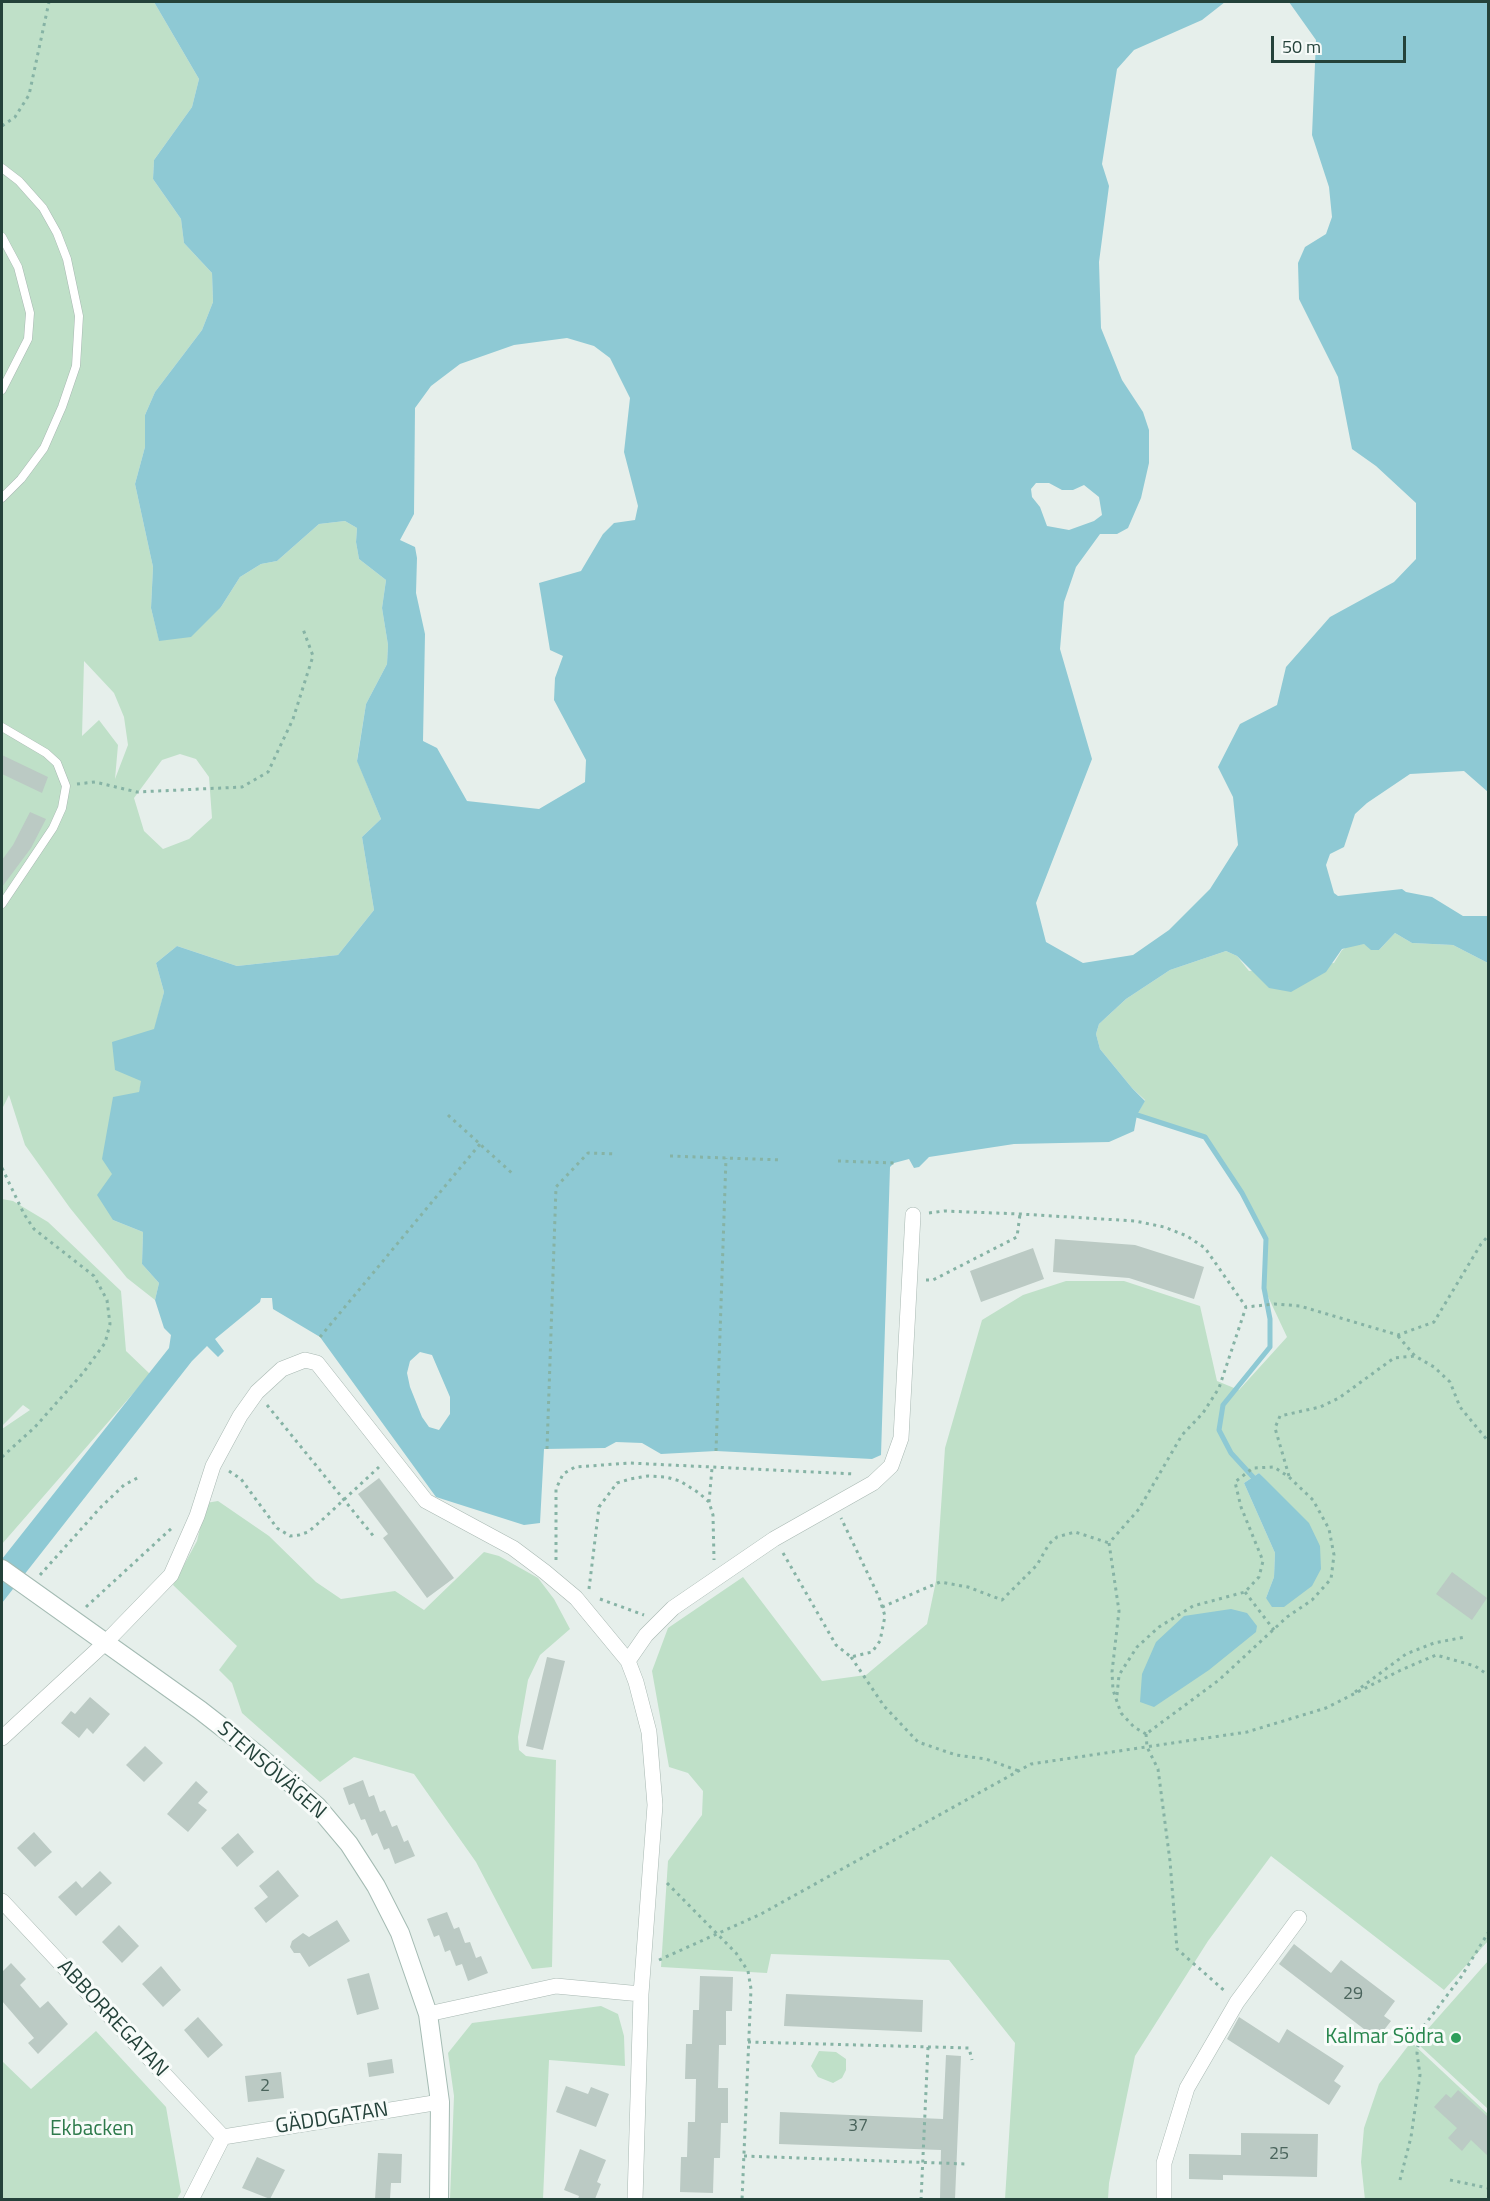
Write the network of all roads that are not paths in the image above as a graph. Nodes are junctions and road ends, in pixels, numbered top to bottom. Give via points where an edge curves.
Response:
1 (2, 168) edge
2 (2, 237) edge
3 (2, 390) edge
4 (2, 498) edge
5 (2, 727) edge
6 (2, 904) edge
7 (913, 1215) road end
8 (2, 1569) edge
9 (106, 1642) junction
10 (628, 1661) junction
11 (2, 1738) edge
12 (2, 1901) edge
13 (1299, 1918) dead end
14 (642, 1994) junction
15 (428, 2014) junction
16 (440, 2102) junction
17 (223, 2137) junction
18 (191, 2199) edge
19 (439, 2199) edge
20 (635, 2199) edge
21 (1164, 2199) edge

1 - 4 lane via 43,208 57,233 67,259 79,316 76,366 62,407 44,448
2 - 3 lane via 18,267 30,313 28,339
5 - 6 lane via 57,763 66,786 53,828
7 - 10 street via 901,1437 891,1466 873,1483 716,1576 659,1621
8 - 9 street, STENSÖVÄGEN
9 - 10 street via 171,1575 198,1516 213,1466 240,1416 257,1392 282,1369 305,1360 316,1363 426,1501 519,1552 585,1600
9 - 11 street
9 - 15 street, STENSÖVÄGEN via 259,1756 317,1806 349,1844 376,1886 403,1942
10 - 14 street via 649,1732 655,1805
12 - 17 street, ABBORREGATAN
13 - 21 street via 1237,2002 1187,2088 1164,2163
14 - 15 street via 556,1986
14 - 20 street
15 - 16 street, STENSÖVÄGEN
16 - 17 street, GÄDDGATAN
16 - 19 street, STENSÖVÄGEN
17 - 18 street

